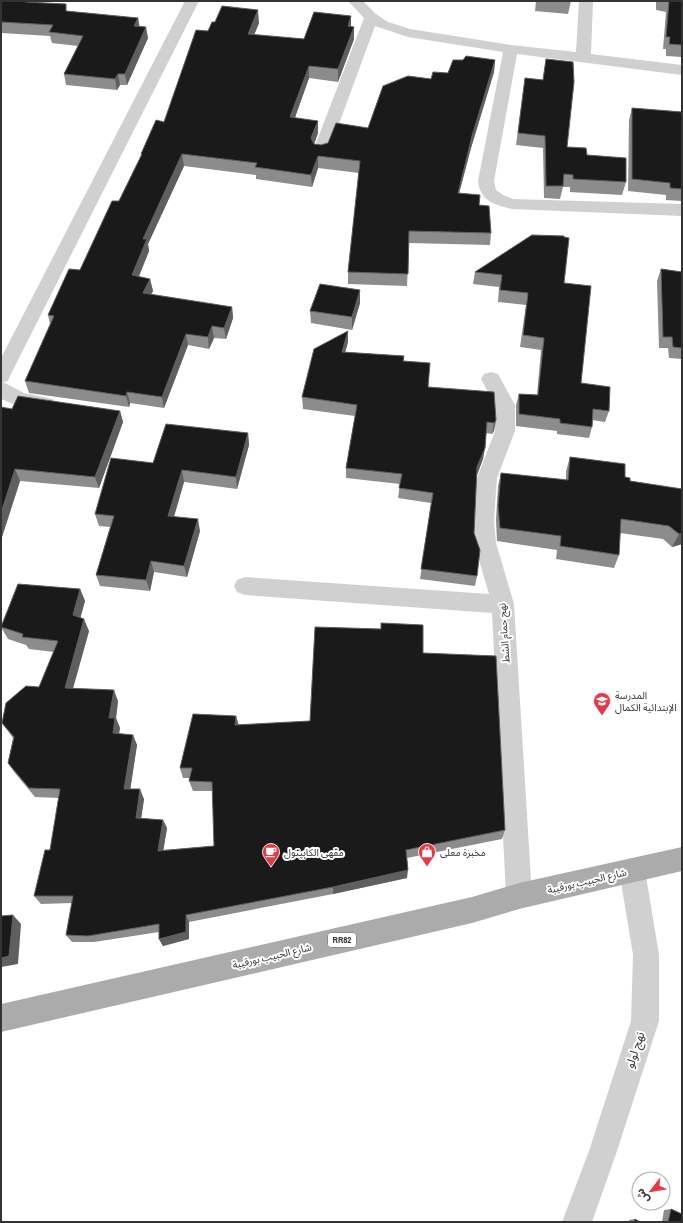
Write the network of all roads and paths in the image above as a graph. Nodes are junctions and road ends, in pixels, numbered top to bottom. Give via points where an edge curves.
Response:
1 (192, 1) edge
2 (355, 1) edge
3 (586, 1) edge
4 (371, 18) junction
5 (511, 49) junction
6 (583, 57) junction
7 (682, 70) edge
8 (321, 151) edge
9 (682, 210) edge
10 (1, 376) edge
11 (491, 379) dead end
12 (1, 389) edge
13 (64, 406) edge
14 (245, 586) dead end
15 (503, 604) junction
16 (682, 860) edge
17 (632, 870) junction
18 (519, 896) junction
19 (1, 1018) edge
20 (577, 1222) edge

1 - 10 street
2 - 4 street
3 - 6 street
4 - 5 street via 408,33
4 - 8 street
5 - 6 street
5 - 9 street via 486,181 486,190 492,196 512,204
6 - 7 street
11 - 15 street, نهج حمام الشط via 505,405 505,431 487,478 485,543
12 - 13 street via 26,402
14 - 15 street
15 - 18 street, نهج حمام الشط
16 - 17 main road, شارع الحبيب بورقيبة / RR82
17 - 18 main road, شارع الحبيب بورقيبة / RR82
17 - 20 street, نهج لولو via 646,955 645,1021
18 - 19 main road, شارع الحبيب بورقيبة / RR82 via 472,910

